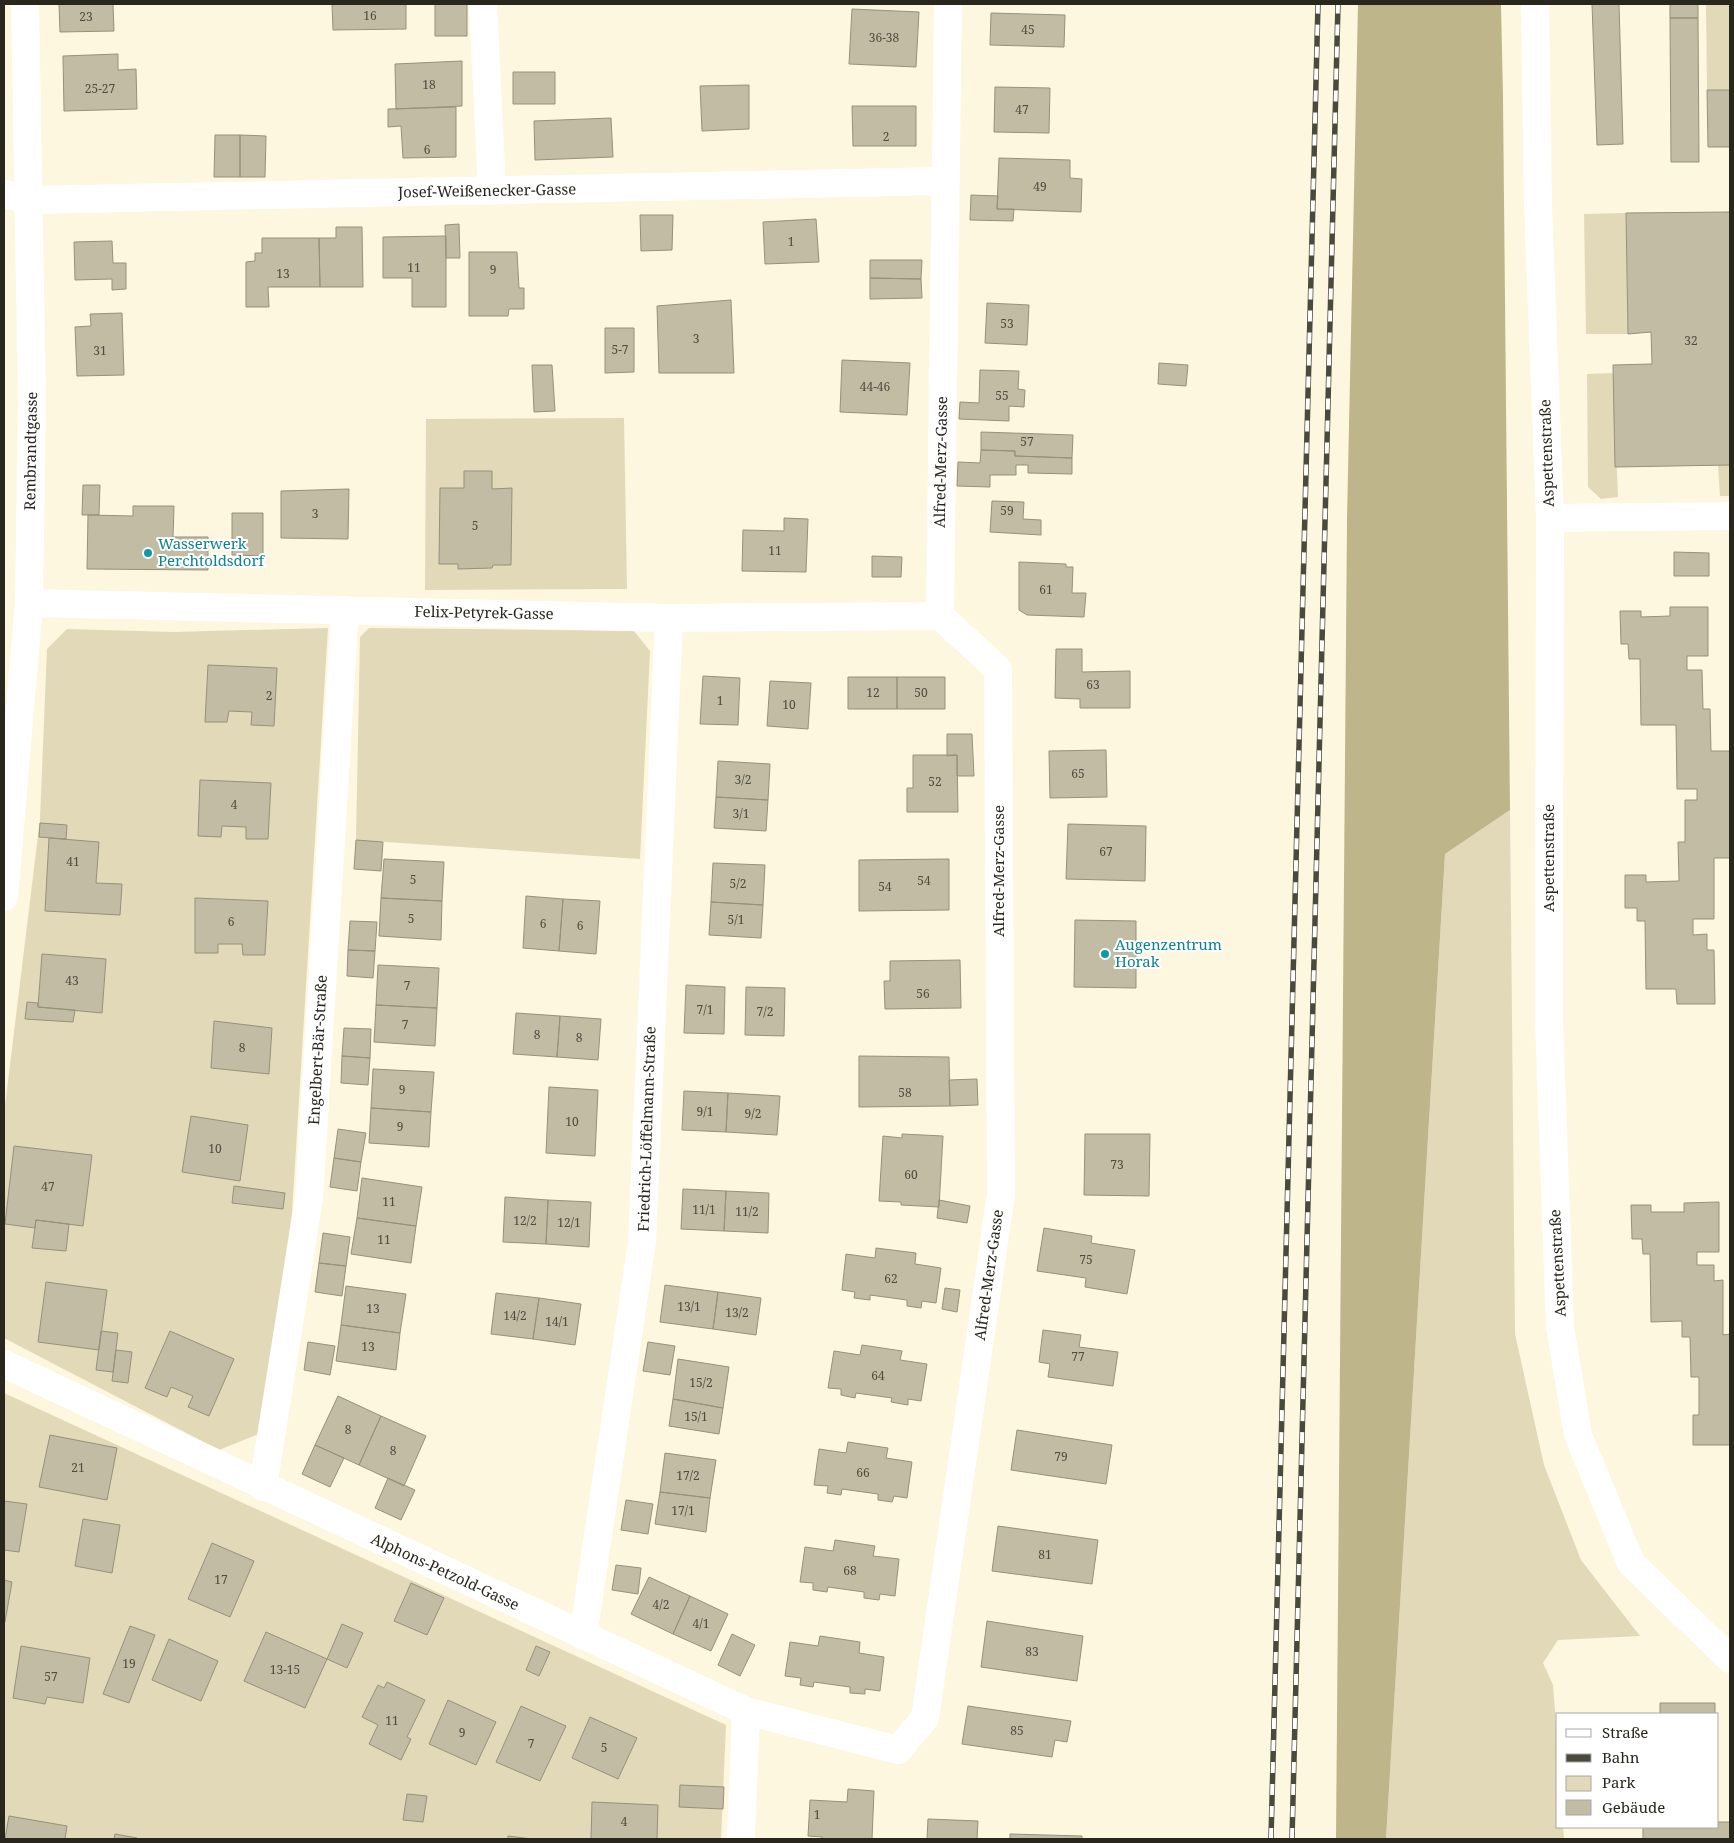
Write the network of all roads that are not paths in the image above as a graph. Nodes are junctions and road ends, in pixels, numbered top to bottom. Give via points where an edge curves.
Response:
1 (25, 4) edge
2 (483, 4) edge
3 (948, 4) edge
4 (1535, 4) edge
5 (944, 181) junction
6 (492, 191) junction
7 (4, 194) edge
8 (30, 200) junction
9 (1730, 516) edge
10 (1550, 518) junction
11 (29, 602) junction
12 (345, 610) junction
13 (940, 616) junction
14 (669, 618) junction
15 (4, 897) edge
16 (4, 1364) edge
17 (263, 1487) junction
18 (582, 1636) junction
19 (1730, 1659) edge
20 (746, 1711) junction
21 (898, 1750) joint
22 (741, 1839) edge

1 - 8 street, Rembrandtgasse
2 - 6 street
3 - 5 street, Alfred-Merz-Gasse
4 - 10 street, Aspettenstraße via 1538,206
5 - 6 street, Josef-Weißenecker-Gasse
5 - 13 street, Alfred-Merz-Gasse
6 - 8 street, Josef-Weißenecker-Gasse
7 - 8 street, Josef-Weißenecker-Gasse
8 - 11 street, Rembrandtgasse via 32,402
9 - 10 street
10 - 19 street, Aspettenstraße via 1549,1021 1562,1336 1578,1435 1631,1563
11 - 12 street, Felix-Petyrek-Gasse
11 - 15 street, Rembrandtgasse
12 - 14 street, Felix-Petyrek-Gasse
12 - 17 street, Engelbert-Bär-Straße via 310,1198
13 - 14 street, Felix-Petyrek-Gasse
13 - 21 street, Alfred-Merz-Gasse via 998,669 1001,1194 925,1718
14 - 18 street, Friedrich-Löffelmann-Straße via 642,1242
16 - 17 street, Alphons-Petzold-Gasse
17 - 18 street, Alphons-Petzold-Gasse
18 - 20 street, Alphons-Petzold-Gasse
20 - 21 street, Alphons-Petzold-Gasse
20 - 22 street

